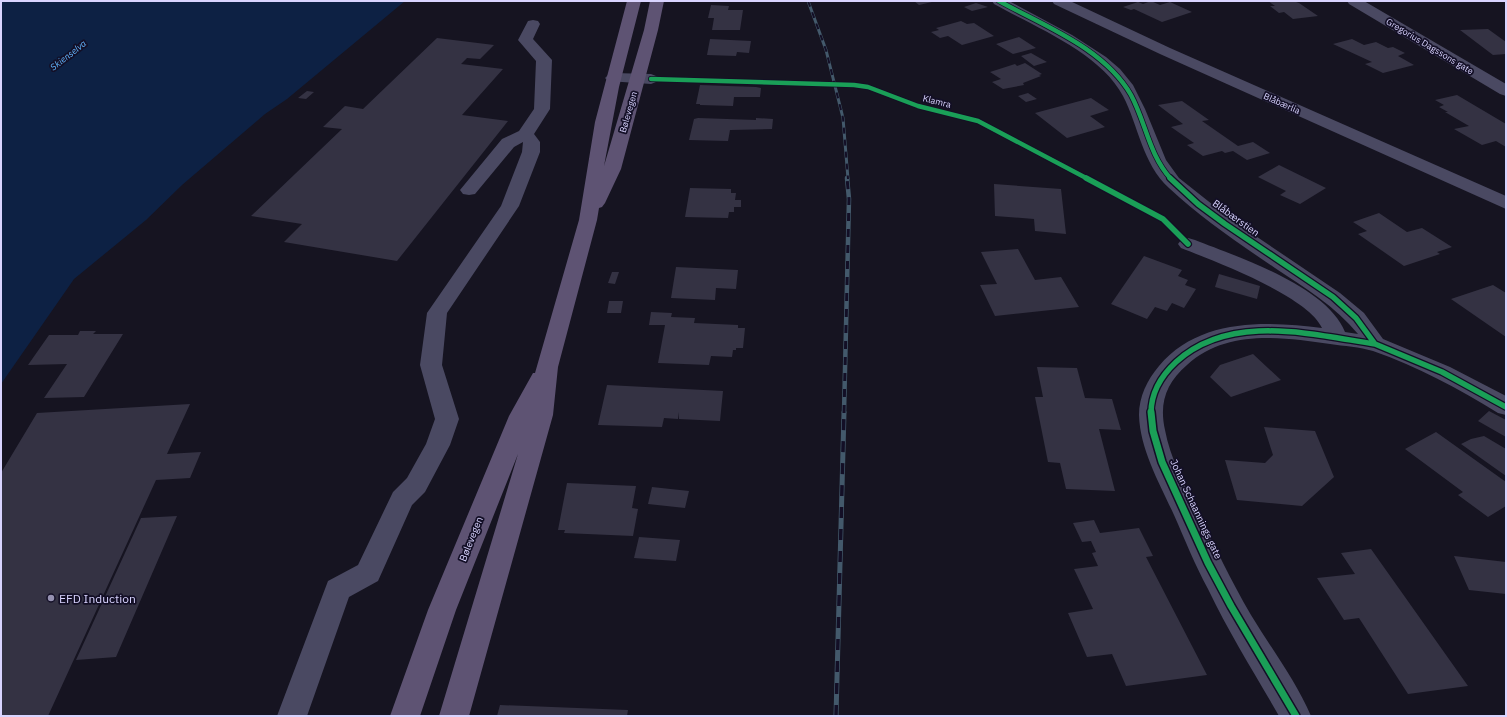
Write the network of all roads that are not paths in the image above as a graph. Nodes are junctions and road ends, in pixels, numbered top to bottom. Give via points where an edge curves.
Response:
1 (634, 1) edge
2 (657, 1) edge
3 (999, 1) edge
4 (1059, 1) edge
5 (1354, 1) edge
6 (533, 24) dead end
7 (613, 78) junction
8 (644, 79) junction
9 (1506, 91) edge
10 (525, 135) junction
11 (469, 190) dead end
12 (1506, 203) edge
13 (588, 220) junction
14 (1188, 244) dead end
15 (1336, 338) junction
16 (1375, 344) junction
17 (547, 367) junction
18 (1506, 407) edge
19 (292, 716) edge
20 (405, 716) edge
21 (454, 716) edge
22 (1296, 716) edge

1 - 7 main road, Bølevegen
2 - 8 main road, Bølevegen
3 - 16 street, Blåbærstien via 1077,45 1110,69 1124,84 1137,105 1149,142 1172,181 1280,262 1326,291 1353,313
4 - 12 street, Blåbærlia
5 - 9 street, Gregorius Dagssons gate
6 - 10 street via 525,40 544,60 542,109
7 - 8 street
7 - 13 main road, Bølevegen via 595,168
8 - 13 main road, Bølevegen via 612,169
10 - 11 street via 508,143
10 - 19 street via 532,142 530,152 510,206 437,313 431,365 447,419 438,446 416,485 402,499 368,573 338,589
13 - 17 main road, Bølevegen
14 - 15 street via 1279,284 1305,300 1325,316
15 - 16 street, Johan Schaannings gate
15 - 22 street, Johan Schaannings gate via 1274,332 1234,333 1202,342 1178,359 1160,380 1151,404 1159,454 1174,489 1222,589
16 - 18 street via 1418,360 1468,384
17 - 20 main road, Bølevegen via 512,436 442,610
17 - 21 main road, Bølevegen via 538,425

